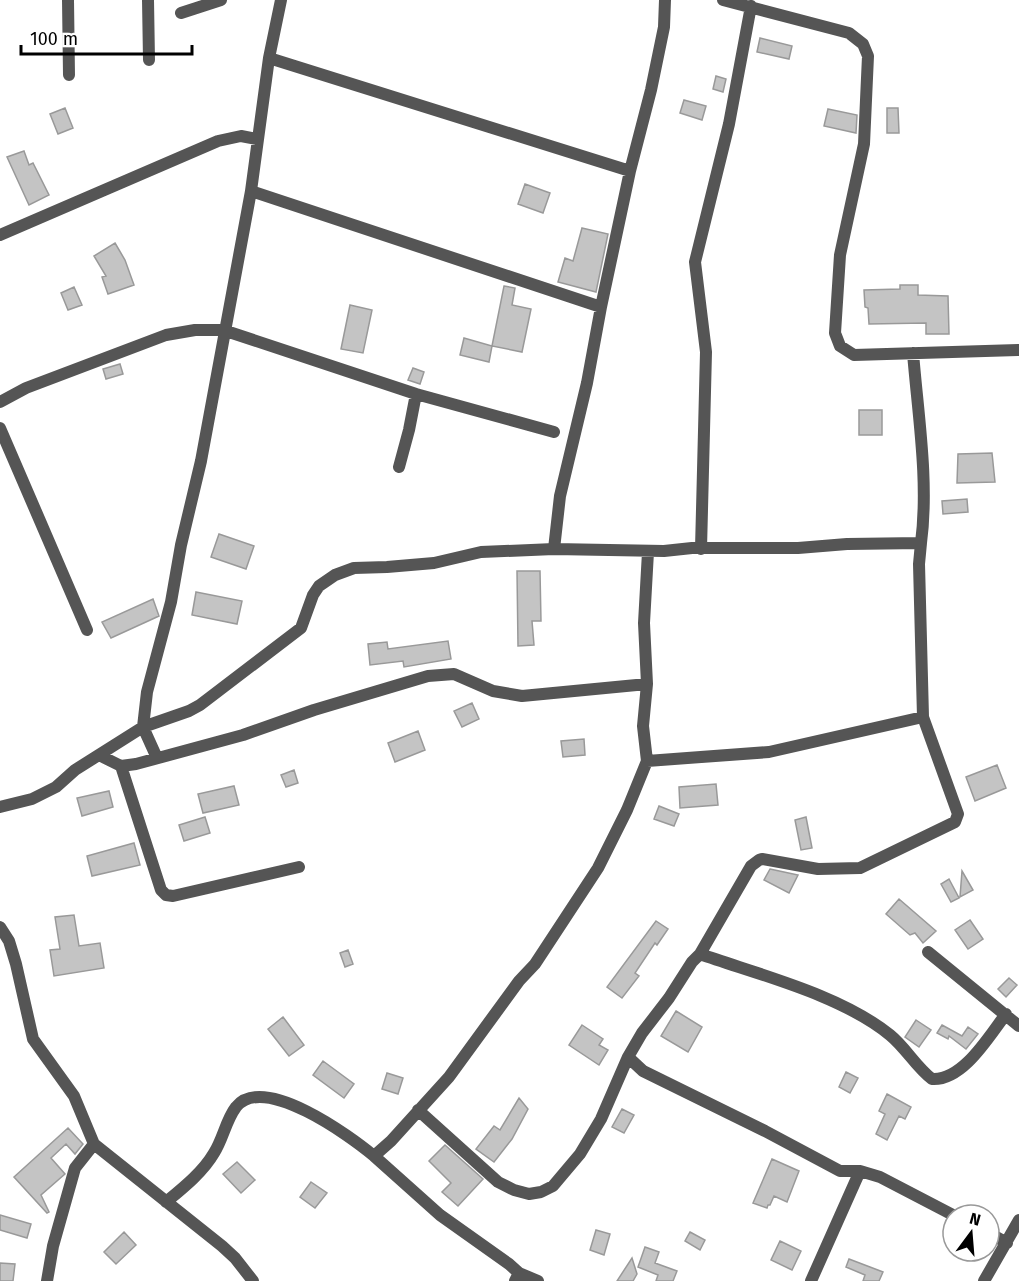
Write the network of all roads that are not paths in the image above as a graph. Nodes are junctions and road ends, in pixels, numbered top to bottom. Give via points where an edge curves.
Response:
1 (68, 0) edge
2 (148, 0) edge
3 (221, 0) edge
4 (281, 0) edge
5 (665, 0) edge
6 (723, 0) edge
7 (751, 6) junction
8 (182, 13) dead end
9 (269, 58) junction
10 (149, 60) dead end
11 (69, 75) dead end
12 (257, 139) junction
13 (630, 171) junction
14 (251, 191) junction
15 (0, 235) edge
16 (600, 307) junction
17 (224, 330) junction
18 (1019, 350) edge
19 (913, 353) junction
20 (416, 394) junction
21 (0, 402) edge
22 (0, 428) edge
23 (555, 432) dead end
24 (399, 467) dead end
25 (921, 543) junction
26 (554, 549) junction
27 (701, 549) junction
28 (648, 552) junction
29 (87, 630) dead end
30 (647, 684) junction
31 (923, 717) junction
32 (143, 727) junction
33 (99, 755) junction
34 (158, 758) junction
35 (647, 761) junction
36 (121, 766) junction
37 (0, 807) edge
38 (299, 867) dead end
39 (0, 927) edge
40 (928, 952) dead end
41 (700, 954) junction
42 (1006, 1014) junction
43 (1019, 1026) edge
44 (628, 1057) junction
45 (418, 1110) junction
46 (93, 1144) junction
47 (374, 1156) junction
48 (860, 1171) junction
49 (166, 1202) junction
50 (941, 1209) edge
51 (1019, 1220) edge
52 (1001, 1239) edge
53 (1006, 1242) junction
54 (517, 1277) edge
55 (47, 1281) edge
56 (253, 1281) edge
57 (538, 1281) edge
58 (811, 1281) edge
59 (984, 1281) edge

1 - 11 street
2 - 10 street
3 - 8 street
4 - 9 street
5 - 13 street via 664,27
6 - 7 street
7 - 19 street via 849,33 863,44 868,56 864,144 840,255 835,333 840,346 854,355
7 - 27 street via 729,124 695,262 706,352
9 - 12 street
9 - 13 street
12 - 14 street
12 - 15 street via 241,136 218,141
13 - 16 street
14 - 16 street
14 - 17 street
16 - 26 street via 587,383 560,496
17 - 20 street
17 - 21 street via 166,335 26,388
17 - 32 street via 201,461 147,692
18 - 19 street
19 - 25 street via 925,489
20 - 23 street
20 - 24 street
22 - 29 street
25 - 27 street
25 - 31 street
26 - 28 street
26 - 32 street via 481,552 434,563 354,568 335,575 316,590 298,631 200,705
27 - 28 street
28 - 30 street via 644,623
30 - 34 street via 522,696 486,689 454,674 428,676
30 - 35 street via 643,726
31 - 35 street via 769,752
31 - 41 street via 958,814 955,822 860,868 818,869 759,860 740,883
32 - 33 street
32 - 34 street
33 - 36 street
33 - 37 street via 56,788
34 - 36 street
35 - 45 street via 598,868 550,942 456,1069
36 - 38 street via 161,890 166,895
39 - 46 street via 16,964 33,1039 74,1096
40 - 42 street
41 - 42 street via 855,1012 891,1036 932,1079 966,1066
41 - 44 street
42 - 43 street
44 - 45 street via 602,1119 580,1154 553,1186 541,1192 529,1194 498,1182
44 - 48 street via 643,1071 833,1168
45 - 47 street
46 - 49 street
46 - 55 street via 75,1168
47 - 49 street via 332,1125 295,1106 260,1097 246,1100 236,1107 214,1154
47 - 54 street via 440,1215 492,1251
48 - 50 street via 880,1177
48 - 58 street
49 - 56 street via 235,1258
51 - 53 street
52 - 53 street
53 - 59 street
54 - 57 street

